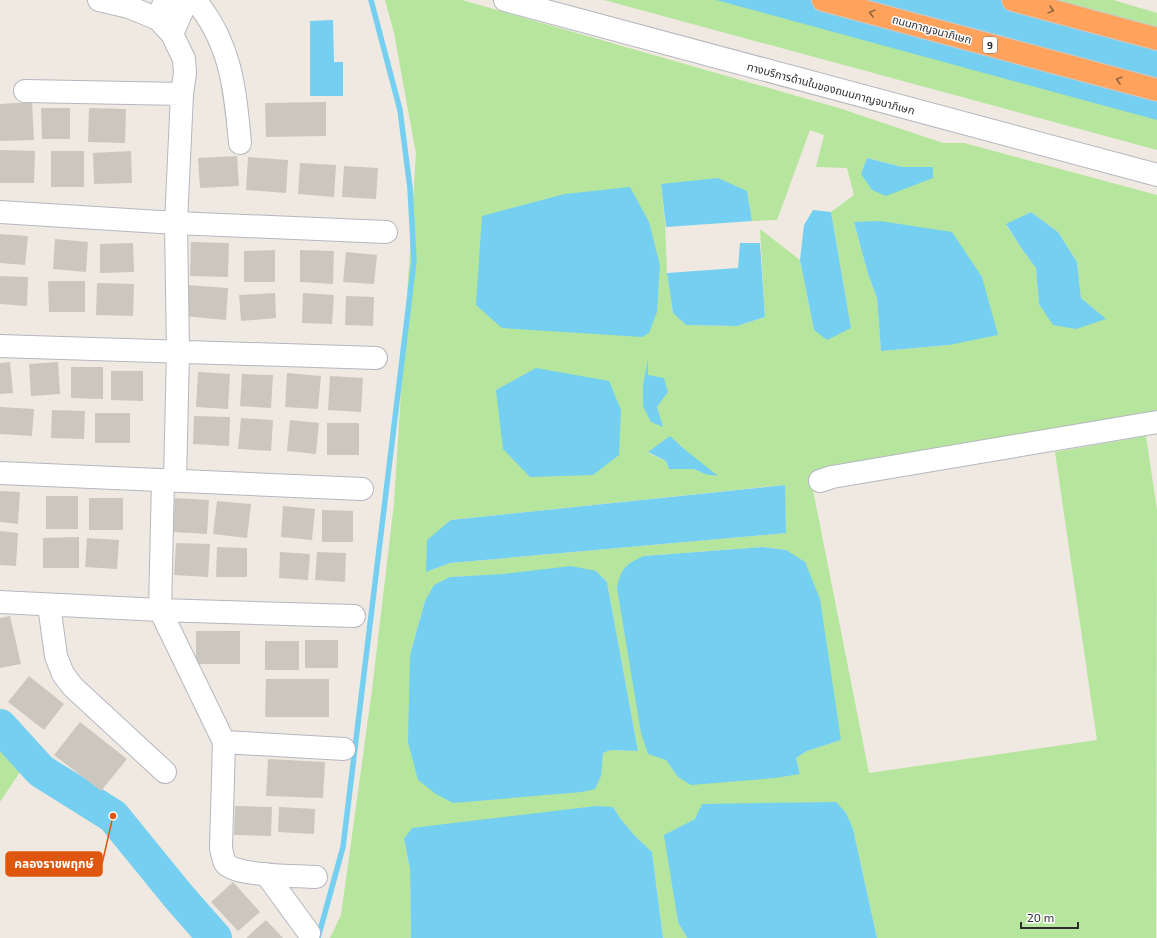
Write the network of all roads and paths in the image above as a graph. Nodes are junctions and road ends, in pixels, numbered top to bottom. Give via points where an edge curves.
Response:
1 (99, 0) edge
2 (187, 0) edge
3 (194, 0) edge
4 (505, 0) edge
5 (823, 0) edge
6 (1013, 0) edge
7 (165, 18) edge
8 (1157, 39) edge
9 (1157, 90) edge
10 (25, 92) dead end
11 (182, 94) junction
12 (240, 143) dead end
13 (1157, 175) edge
14 (0, 212) edge
15 (176, 223) junction
16 (386, 232) dead end
17 (0, 346) edge
18 (178, 352) junction
19 (376, 358) dead end
20 (1157, 422) edge
21 (0, 473) edge
22 (169, 480) junction
23 (820, 481) dead end
24 (362, 489) dead end
25 (0, 602) edge
26 (49, 605) junction
27 (160, 610) junction
28 (354, 616) dead end
29 (224, 742) junction
30 (344, 749) dead end
31 (165, 772) dead end
32 (266, 874) junction
33 (316, 877) dead end
34 (309, 933) dead end

1 - 7 street
2 - 7 street
3 - 12 street via 217,33 230,68
4 - 13 street, ทางบริการด้านในของถนนกาญจนาภิเษก
9 -> 5 highway, ถนนกาญจนาภิเษก / 9
6 -> 8 highway
7 - 11 street via 184,59
10 - 11 street
11 - 15 street
14 - 15 street
15 - 16 street
15 - 18 street
17 - 18 street
18 - 19 street
18 - 22 street
20 - 23 street via 832,476
21 - 22 street
22 - 24 street
22 - 27 street
25 - 26 street
26 - 27 street
26 - 31 street via 56,656 63,674
27 - 28 street
27 - 29 street
29 - 30 street
29 - 32 street via 221,848 225,863 234,869
32 - 33 street
32 - 34 street

